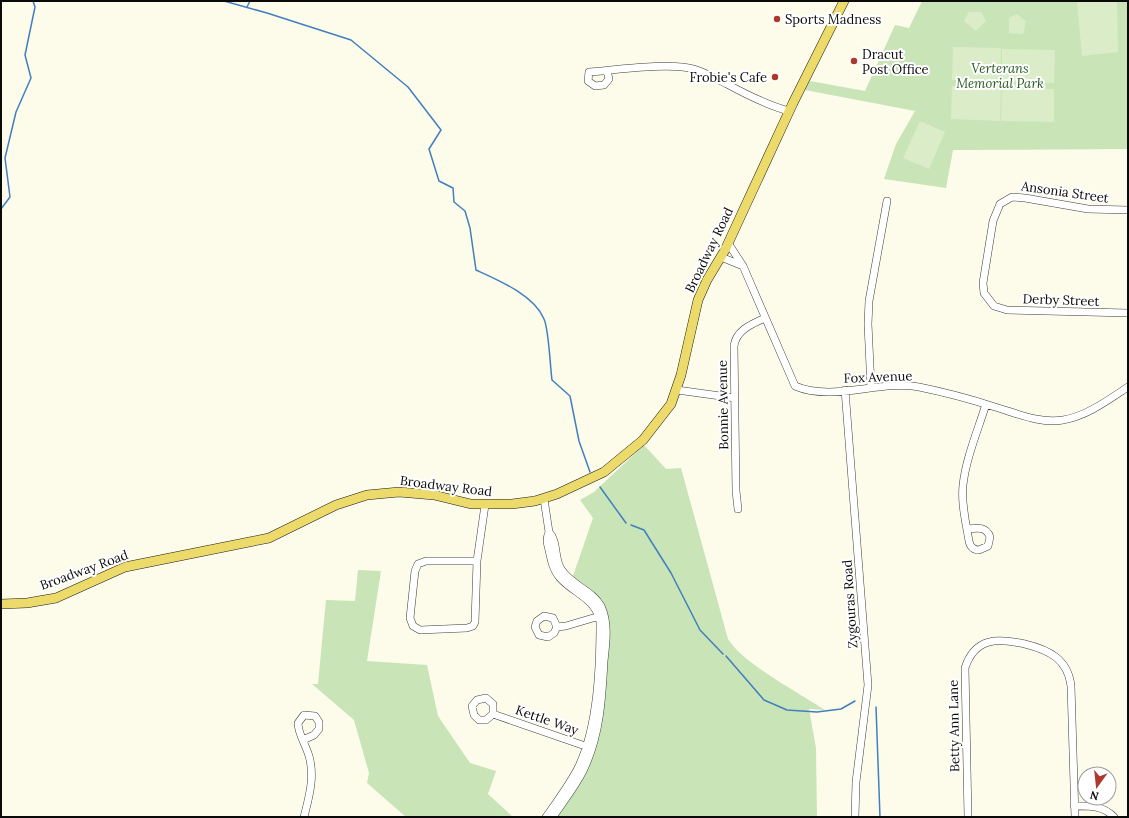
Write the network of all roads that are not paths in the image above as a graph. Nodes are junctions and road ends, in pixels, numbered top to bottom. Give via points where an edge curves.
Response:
1 (844, 1) edge
2 (607, 71) dead end
3 (789, 111) junction
4 (887, 201) dead end
5 (1128, 210) edge
6 (728, 243) junction
7 (721, 257) junction
8 (743, 266) junction
9 (994, 306) joint
10 (1128, 313) edge
11 (765, 318) junction
12 (1128, 387) edge
13 (871, 388) junction
14 (677, 390) junction
15 (846, 390) junction
16 (734, 398) junction
17 (986, 404) junction
18 (544, 499) junction
19 (485, 505) junction
20 (738, 509) dead end
21 (967, 529) dead end
22 (477, 561) junction
23 (1, 604) edge
24 (602, 615) junction
25 (556, 627) dead end
26 (494, 714) dead end
27 (303, 740) dead end
28 (589, 747) junction
29 (1074, 806) junction
30 (304, 817) edge
31 (546, 817) edge
32 (553, 817) edge
33 (856, 817) edge
34 (968, 817) edge
35 (1075, 817) edge
36 (1114, 817) edge

1 - 3 main road, Broadway Road
2 - 3 street via 676,66 692,68
3 - 6 main road, Broadway Road
4 - 13 street via 869,301
5 - 9 street, Ansonia Street via 1088,209 1012,197 1000,204 993,221 983,283 984,293
6 - 7 main road, Broadway Road
6 - 8 street, Fox Avenue
7 - 8 street
7 - 14 main road, Broadway Road via 698,300
8 - 11 street, Fox Avenue
9 - 10 street, Derby Street via 1007,310
11 - 15 street, Fox Avenue via 795,386 805,390
11 - 16 street, Bonnie Avenue via 744,329 735,338
12 - 17 street, Fox Avenue via 1096,407 1062,420 1024,416
13 - 15 street, Fox Avenue
13 - 17 street, Fox Avenue via 902,385 918,387
14 - 16 street
14 - 18 main road, Broadway Road via 661,418 643,440 623,458 582,484
15 - 33 street, Zygouras Road via 868,685 856,782
16 - 20 street, Bonnie Avenue
17 - 21 street via 964,477 963,495
18 - 19 main road, Broadway Road
18 - 24 street via 549,532 546,538 553,565 560,578 576,588
19 - 22 street
19 - 23 main road, Broadway Road via 434,495 406,493 367,496 336,505 269,538 125,567 56,598
22 - 22 street via 477,619 473,626 420,630 413,626 410,618 418,564 426,561
24 - 25 street
24 - 28 street via 599,685
26 - 28 street, Kettle Way
27 - 30 street via 312,774
28 - 31 street via 571,781
28 - 32 street via 577,781
29 - 34 street, Betty Ann Lane via 1071,686 1066,668 1058,658 1043,649 1008,640 996,640 978,647 965,668
29 - 35 street, Betty Ann Lane
29 - 36 street via 1098,807

